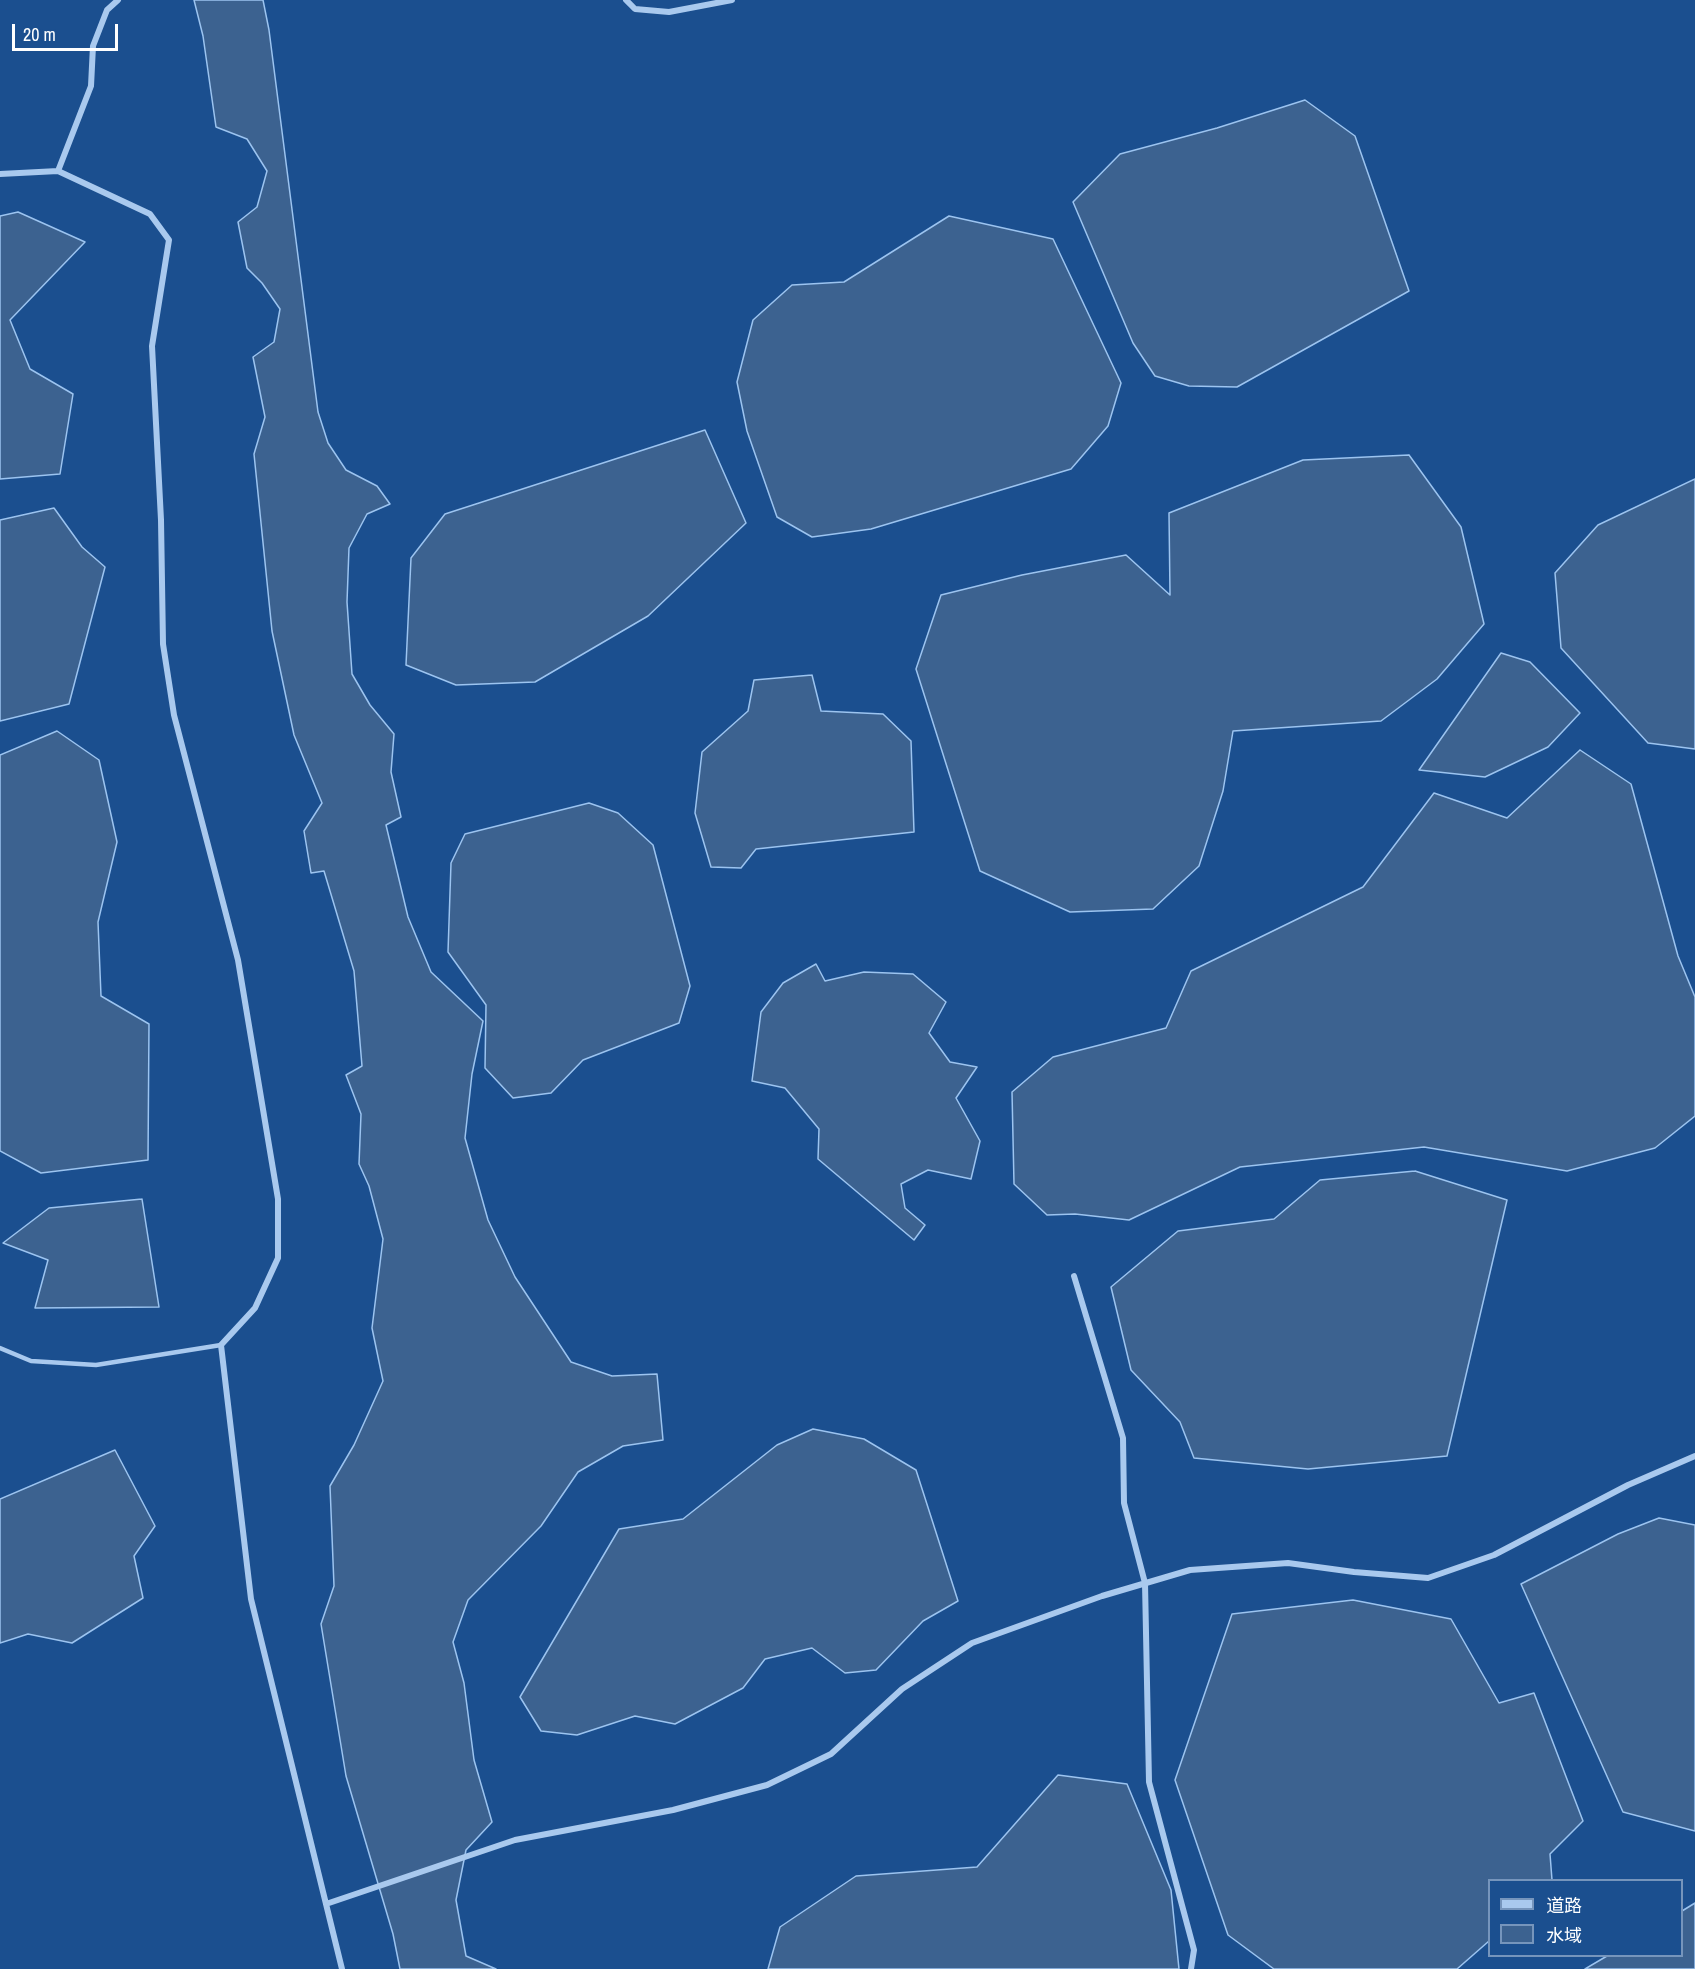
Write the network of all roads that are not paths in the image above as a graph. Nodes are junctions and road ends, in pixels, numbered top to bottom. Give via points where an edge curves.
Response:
1 (118, 0) edge
2 (626, 0) edge
3 (732, 0) edge
4 (58, 171) junction
5 (0, 174) edge
6 (1074, 1276) dead end
7 (221, 1345) junction
8 (0, 1348) edge
9 (1695, 1456) edge
10 (1145, 1583) junction
11 (326, 1904) junction
12 (342, 1969) edge
13 (1191, 1969) edge

1 - 4 street via 107,10 93,46 91,87
2 - 3 street via 635,9 669,12
4 - 5 street
4 - 7 street via 150,214 169,240 152,346 163,644 174,715 238,960 278,1199 278,1258 255,1308
6 - 10 street via 1123,1438 1124,1503
7 - 8 lane via 96,1365 31,1361
7 - 11 street via 251,1599
9 - 10 street via 1628,1485 1494,1556 1428,1578 1288,1563 1190,1570
10 - 11 street via 972,1643 902,1689 831,1754 767,1785 673,1810 515,1840
10 - 13 street via 1149,1782 1194,1950
11 - 12 street

